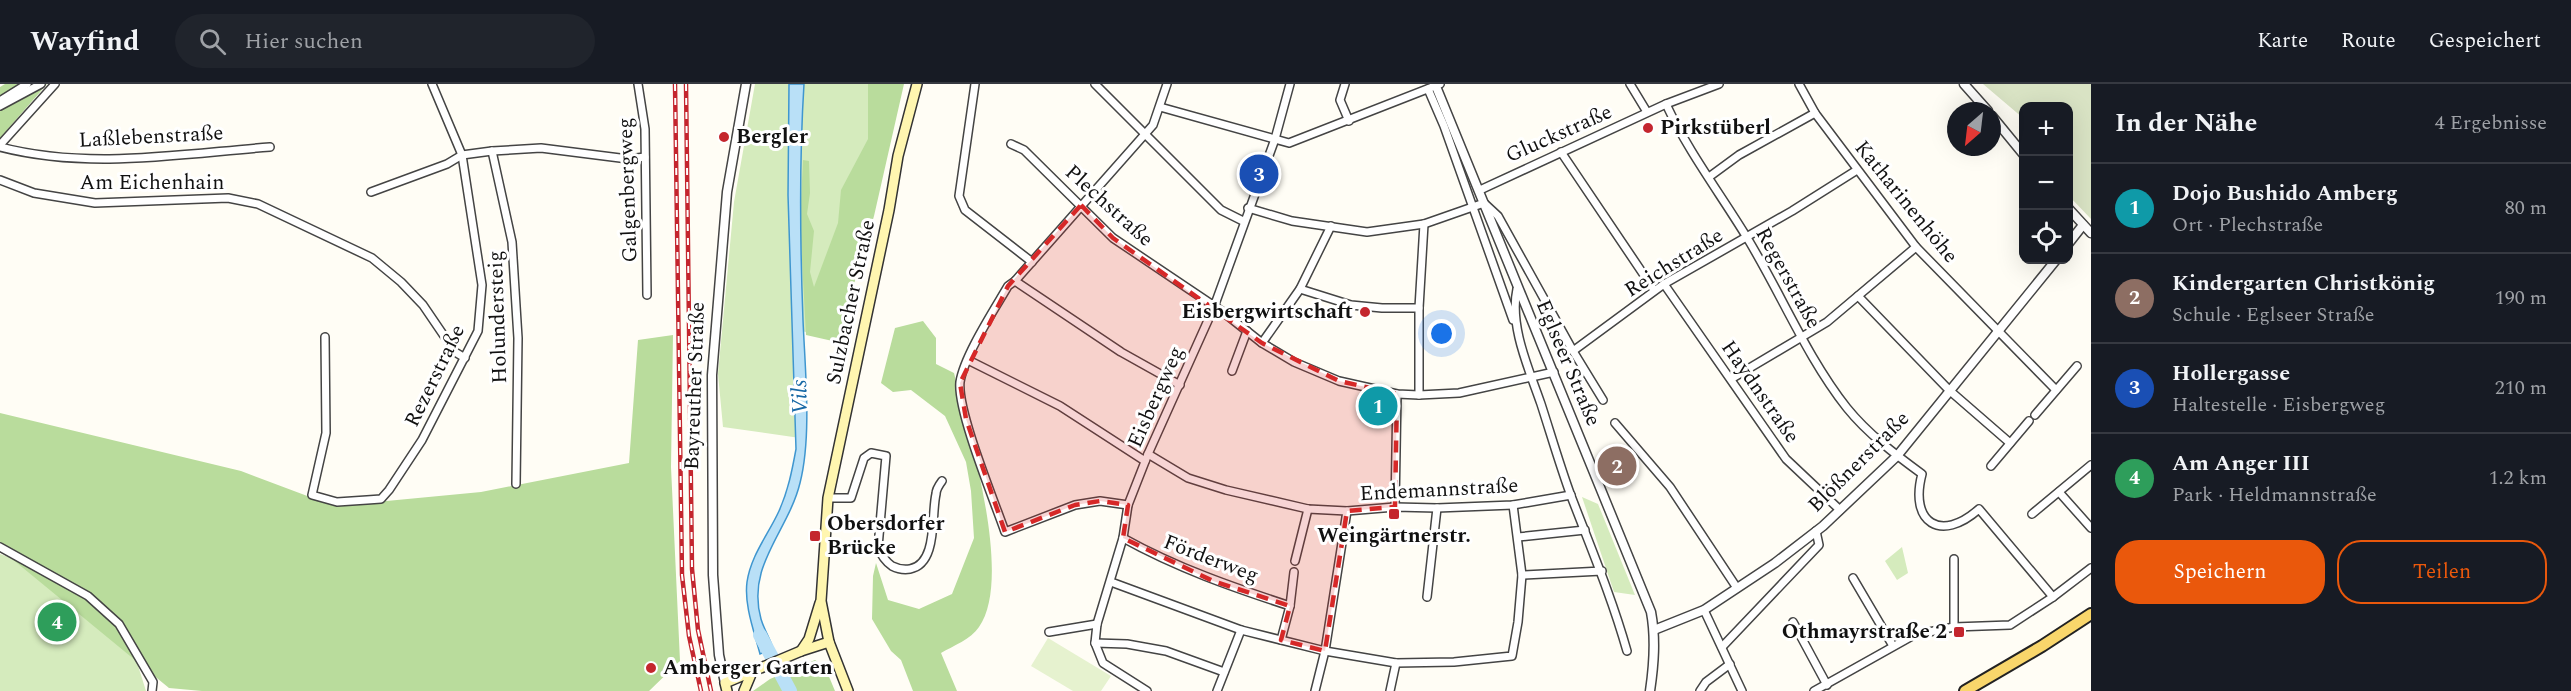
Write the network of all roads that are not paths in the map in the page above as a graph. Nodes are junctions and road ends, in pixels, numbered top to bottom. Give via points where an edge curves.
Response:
1 (27, 84) edge
2 (41, 84) edge
3 (54, 84) edge
4 (432, 84) edge
5 (638, 84) edge
6 (746, 84) edge
7 (917, 84) edge
8 (975, 84) edge
9 (1095, 84) edge
10 (1167, 84) edge
11 (1290, 84) edge
12 (1345, 84) edge
13 (1630, 84) edge
14 (1719, 84) edge
15 (1799, 84) edge
16 (1964, 84) edge
17 (1434, 86) edge
18 (0, 100) edge
19 (1980, 102) edge
20 (1666, 104) junction
21 (0, 106) edge
22 (1160, 107) junction
23 (1647, 112) junction
24 (1815, 113) junction
25 (1349, 121) junction
26 (2001, 127) edge
27 (1144, 134) junction
28 (1275, 139) junction
29 (1011, 144) dead end
30 (0, 146) edge
31 (270, 147) dead end
32 (2019, 149) edge
33 (492, 151) junction
34 (1561, 152) junction
35 (462, 155) junction
36 (645, 157) junction
37 (1857, 170) junction
38 (1709, 177) junction
39 (0, 180) edge
40 (1480, 190) junction
41 (371, 192) dead end
42 (1484, 202) junction
43 (1081, 205) junction
44 (1472, 207) junction
45 (1248, 208) junction
46 (2070, 210) edge
47 (1243, 221) junction
48 (1424, 224) junction
49 (2084, 225) junction
50 (1330, 226) junction
51 (2091, 233) edge
52 (1747, 237) junction
53 (2073, 238) edge
54 (1916, 247) junction
55 (1032, 262) junction
56 (2053, 264) edge
57 (1016, 281) junction
58 (1664, 284) junction
59 (1300, 289) junction
60 (1517, 289) junction
61 (1654, 290) junction
62 (647, 295) dead end
63 (1858, 296) junction
64 (1214, 307) junction
65 (1419, 308) junction
66 (1517, 328) junction
67 (1247, 331) junction
68 (1999, 333) junction
69 (325, 337) dead end
70 (1801, 337) junction
71 (1262, 343) junction
72 (1573, 351) junction
73 (465, 358) junction
74 (968, 360) junction
75 (2078, 366) dead end
76 (1232, 371) dead end
77 (1554, 372) junction
78 (1532, 378) junction
79 (1731, 379) junction
80 (1180, 385) junction
81 (1949, 390) junction
82 (2056, 390) junction
83 (1397, 393) junction
84 (1419, 395) junction
85 (1603, 400) dead end
86 (2035, 415) dead end
87 (2030, 421) dead end
88 (1615, 423) dead end
89 (2010, 443) junction
90 (1897, 456) junction
91 (1147, 458) junction
92 (2091, 465) edge
93 (1991, 466) dead end
94 (942, 481) dead end
95 (516, 484) dead end
96 (2059, 492) junction
97 (1571, 495) junction
98 (828, 498) junction
99 (1128, 505) junction
100 (1513, 505) junction
101 (1395, 507) junction
102 (1308, 508) junction
103 (1437, 508) junction
104 (1840, 510) junction
105 (1347, 511) junction
106 (2032, 514) dead end
107 (2091, 528) edge
108 (1585, 530) junction
109 (1816, 531) junction
110 (1518, 537) junction
111 (1123, 538) junction
112 (0, 547) edge
113 (1954, 560) dead end
114 (1295, 561) dead end
115 (2091, 568) edge
116 (1602, 571) junction
117 (1294, 572) dead end
118 (1522, 575) junction
119 (1853, 578) dead end
120 (1111, 582) junction
121 (1737, 588) junction
122 (1427, 597) dead end
123 (2053, 597) junction
124 (821, 601) junction
125 (1290, 606) junction
126 (1704, 610) junction
127 (2091, 614) edge
128 (1792, 622) dead end
129 (1097, 624) junction
130 (1954, 627) junction
131 (1241, 630) junction
132 (1654, 630) junction
133 (1049, 632) dead end
134 (1281, 640) junction
135 (813, 642) junction
136 (830, 642) junction
137 (1095, 643) junction
138 (1722, 646) junction
139 (1893, 646) junction
140 (1325, 651) junction
141 (1627, 651) dead end
142 (1396, 663) junction
143 (1730, 664) junction
144 (752, 672) junction
145 (1224, 672) junction
146 (1827, 685) junction
147 (726, 687) edge
148 (152, 691) edge
149 (744, 691) edge
150 (848, 691) edge
151 (1147, 691) edge
152 (1217, 691) edge
153 (1315, 691) edge
154 (1390, 691) edge
155 (1650, 691) edge
156 (1700, 691) edge
157 (1742, 691) edge
158 (1814, 691) edge
159 (1965, 691) edge

1 - 18 street
2 - 21 street
3 - 30 street
4 - 35 street, Rezerstraße
5 - 36 street, Galgenbergweg
6 - 147 street, Bayreuther Straße via 727,192 712,375 713,575 719,655
7 - 98 main road, Sulzbacher Straße via 898,156
8 - 55 street via 958,195 965,210
9 - 27 street
10 - 22 street
11 - 28 street, Eisbergweg
12 - 25 street via 1340,100
13 - 23 street
14 - 20 street, Gluckstraße
15 - 24 street, Katharinenhöhe
16 - 19 street
17 - 25 street
17 - 40 street, Eglseer Straße
17 - 44 street, Eglseer Straße
20 - 23 street, Gluckstraße
20 - 38 street, Regerstraße via 1682,138
22 - 27 street via 1153,125
22 - 28 street
23 - 34 street, Gluckstraße
24 - 37 street, Katharinenhöhe
24 - 38 street via 1739,155
25 - 28 street via 1289,143
26 - 32 street
27 - 43 street
27 - 47 street via 1221,210
28 - 45 street, Eisbergweg
29 - 43 street, Plechstraße via 1024,150
30 - 31 street, Laßlebenstraße via 35,156 99,160
33 - 35 street
33 - 36 street via 541,148 628,159
33 - 95 street, Holundersteig via 512,242 518,326
34 - 40 street, Gluckstraße
34 - 61 street
35 - 41 street
35 - 73 street, Rezerstraße via 482,285 478,331
36 - 62 street, Galgenbergweg
37 - 52 street, Reichstraße
37 - 54 street, Katharinenhöhe
38 - 52 street, Regerstraße
39 - 73 street, Am Eichenhain via 34,194 95,203 228,198 258,204 372,258 423,305 455,352
40 - 42 street, Eglseer Straße
42 - 44 street
42 - 60 street, Eglseer Straße
42 - 72 street via 1498,216
43 - 55 street
43 - 64 street, Plechstraße via 1113,238
44 - 48 street
44 - 66 street, Eglseer Straße
45 - 47 street, Eisbergweg
45 - 50 street via 1292,221
46 - 49 street
47 - 64 street, Eisbergweg
48 - 50 street via 1367,232
48 - 65 street
49 - 51 street
49 - 53 street
50 - 59 street
52 - 58 street, Reichstraße
52 - 70 street, Regerstraße
54 - 63 street
54 - 68 street, Katharinenhöhe
55 - 57 street
56 - 68 street, Blößnerstraße
57 - 74 street via 1008,286
57 - 80 street via 1092,334
58 - 61 street, Reichstraße
58 - 79 street, Haydnstraße
59 - 65 street via 1351,304
59 - 71 street
60 - 66 street, Eglseer Straße
60 - 77 street, Eglseer Straße
61 - 72 street, Reichstraße
63 - 70 street via 1827,322
63 - 81 street
64 - 67 street, Plechstraße
64 - 80 street, Eisbergweg
65 - 84 street
66 - 78 street, Eglseer Straße
67 - 71 street, Plechstraße
67 - 76 street
68 - 81 street, Blößnerstraße
68 - 82 street
69 - 73 street, Rezerstraße via 326,434 312,495 337,502 381,499 390,490 422,440
70 - 79 street
70 - 90 street, Regerstraße via 1848,410
71 - 83 street, Plechstraße via 1339,381
72 - 85 street
74 - 91 street, Endemannstraße via 1060,406
74 - 99 street via 960,383 966,419 1005,532 1075,505 1100,501
75 - 82 street
77 - 78 street, Plechstraße
77 - 132 street, Eglseer Straße via 1651,612
78 - 84 street, Plechstraße via 1459,393
78 - 97 street, Eglseer Straße
79 - 104 street, Haydnstraße via 1786,459
80 - 91 street, Eisbergweg
81 - 89 street
81 - 90 street, Blößnerstraße
82 - 86 street
83 - 84 street, Plechstraße
83 - 101 street
87 - 89 street
88 - 121 street via 1670,487
89 - 93 street
90 - 104 street, Blößnerstraße
90 - 123 street, Regerstraße via 1922,474 1918,490 1924,516 1935,525 1954,526 1979,509
91 - 99 street, Eisbergweg
91 - 102 street, Endemannstraße via 1188,478 1226,490
92 - 96 street
94 - 98 street via 936,491 929,552 914,569 896,568 879,552 886,456 871,453 864,458 851,498
96 - 106 street
96 - 107 street
97 - 100 street, Endemannstraße
97 - 108 street, Eglseer Straße
98 - 124 main road, Sulzbacher Straße
99 - 111 street, Eisbergweg
100 - 103 street, Endemannstraße
100 - 110 street
101 - 103 street, Endemannstraße
101 - 105 street, Endemannstraße
102 - 105 street, Endemannstraße
102 - 114 street
103 - 122 street
104 - 109 street, Blößnerstraße
105 - 140 street
108 - 110 street
108 - 116 street, Eglseer Straße
109 - 121 street, Blößnerstraße
109 - 138 street, Blößnerstraße via 1819,545
110 - 118 street
111 - 120 street, Eisbergweg
111 - 125 street, Förderweg via 1162,560 1213,581
112 - 148 street via 88,596 119,624 153,682
113 - 130 street
115 - 123 street
116 - 118 street
116 - 141 street, Eglseer Straße
117 - 125 street
118 - 142 street via 1512,656
119 - 139 street
120 - 129 street, Eisbergweg
120 - 131 street
121 - 126 street, Blößnerstraße
123 - 130 street via 2010,625
124 - 135 main road, Sulzbacher Straße
124 - 136 main road, Sulzbacher Straße
125 - 134 street
126 - 132 street, Blößnerstraße
126 - 138 street
127 - 159 main road
128 - 146 street
129 - 133 street
129 - 137 street, Eisbergweg
130 - 139 street via 1914,635
131 - 134 street
131 - 145 street
132 - 155 street, Eglseer Straße
134 - 140 street
135 - 136 main road
135 - 144 main road
136 - 150 main road, Sulzbacher Straße
137 - 145 street via 1166,651
137 - 151 street via 1103,663
138 - 143 street
139 - 146 street
140 - 142 street
140 - 153 street
142 - 154 street
143 - 156 street
143 - 157 street
144 - 147 main road
144 - 149 main road
145 - 152 street
146 - 158 street

